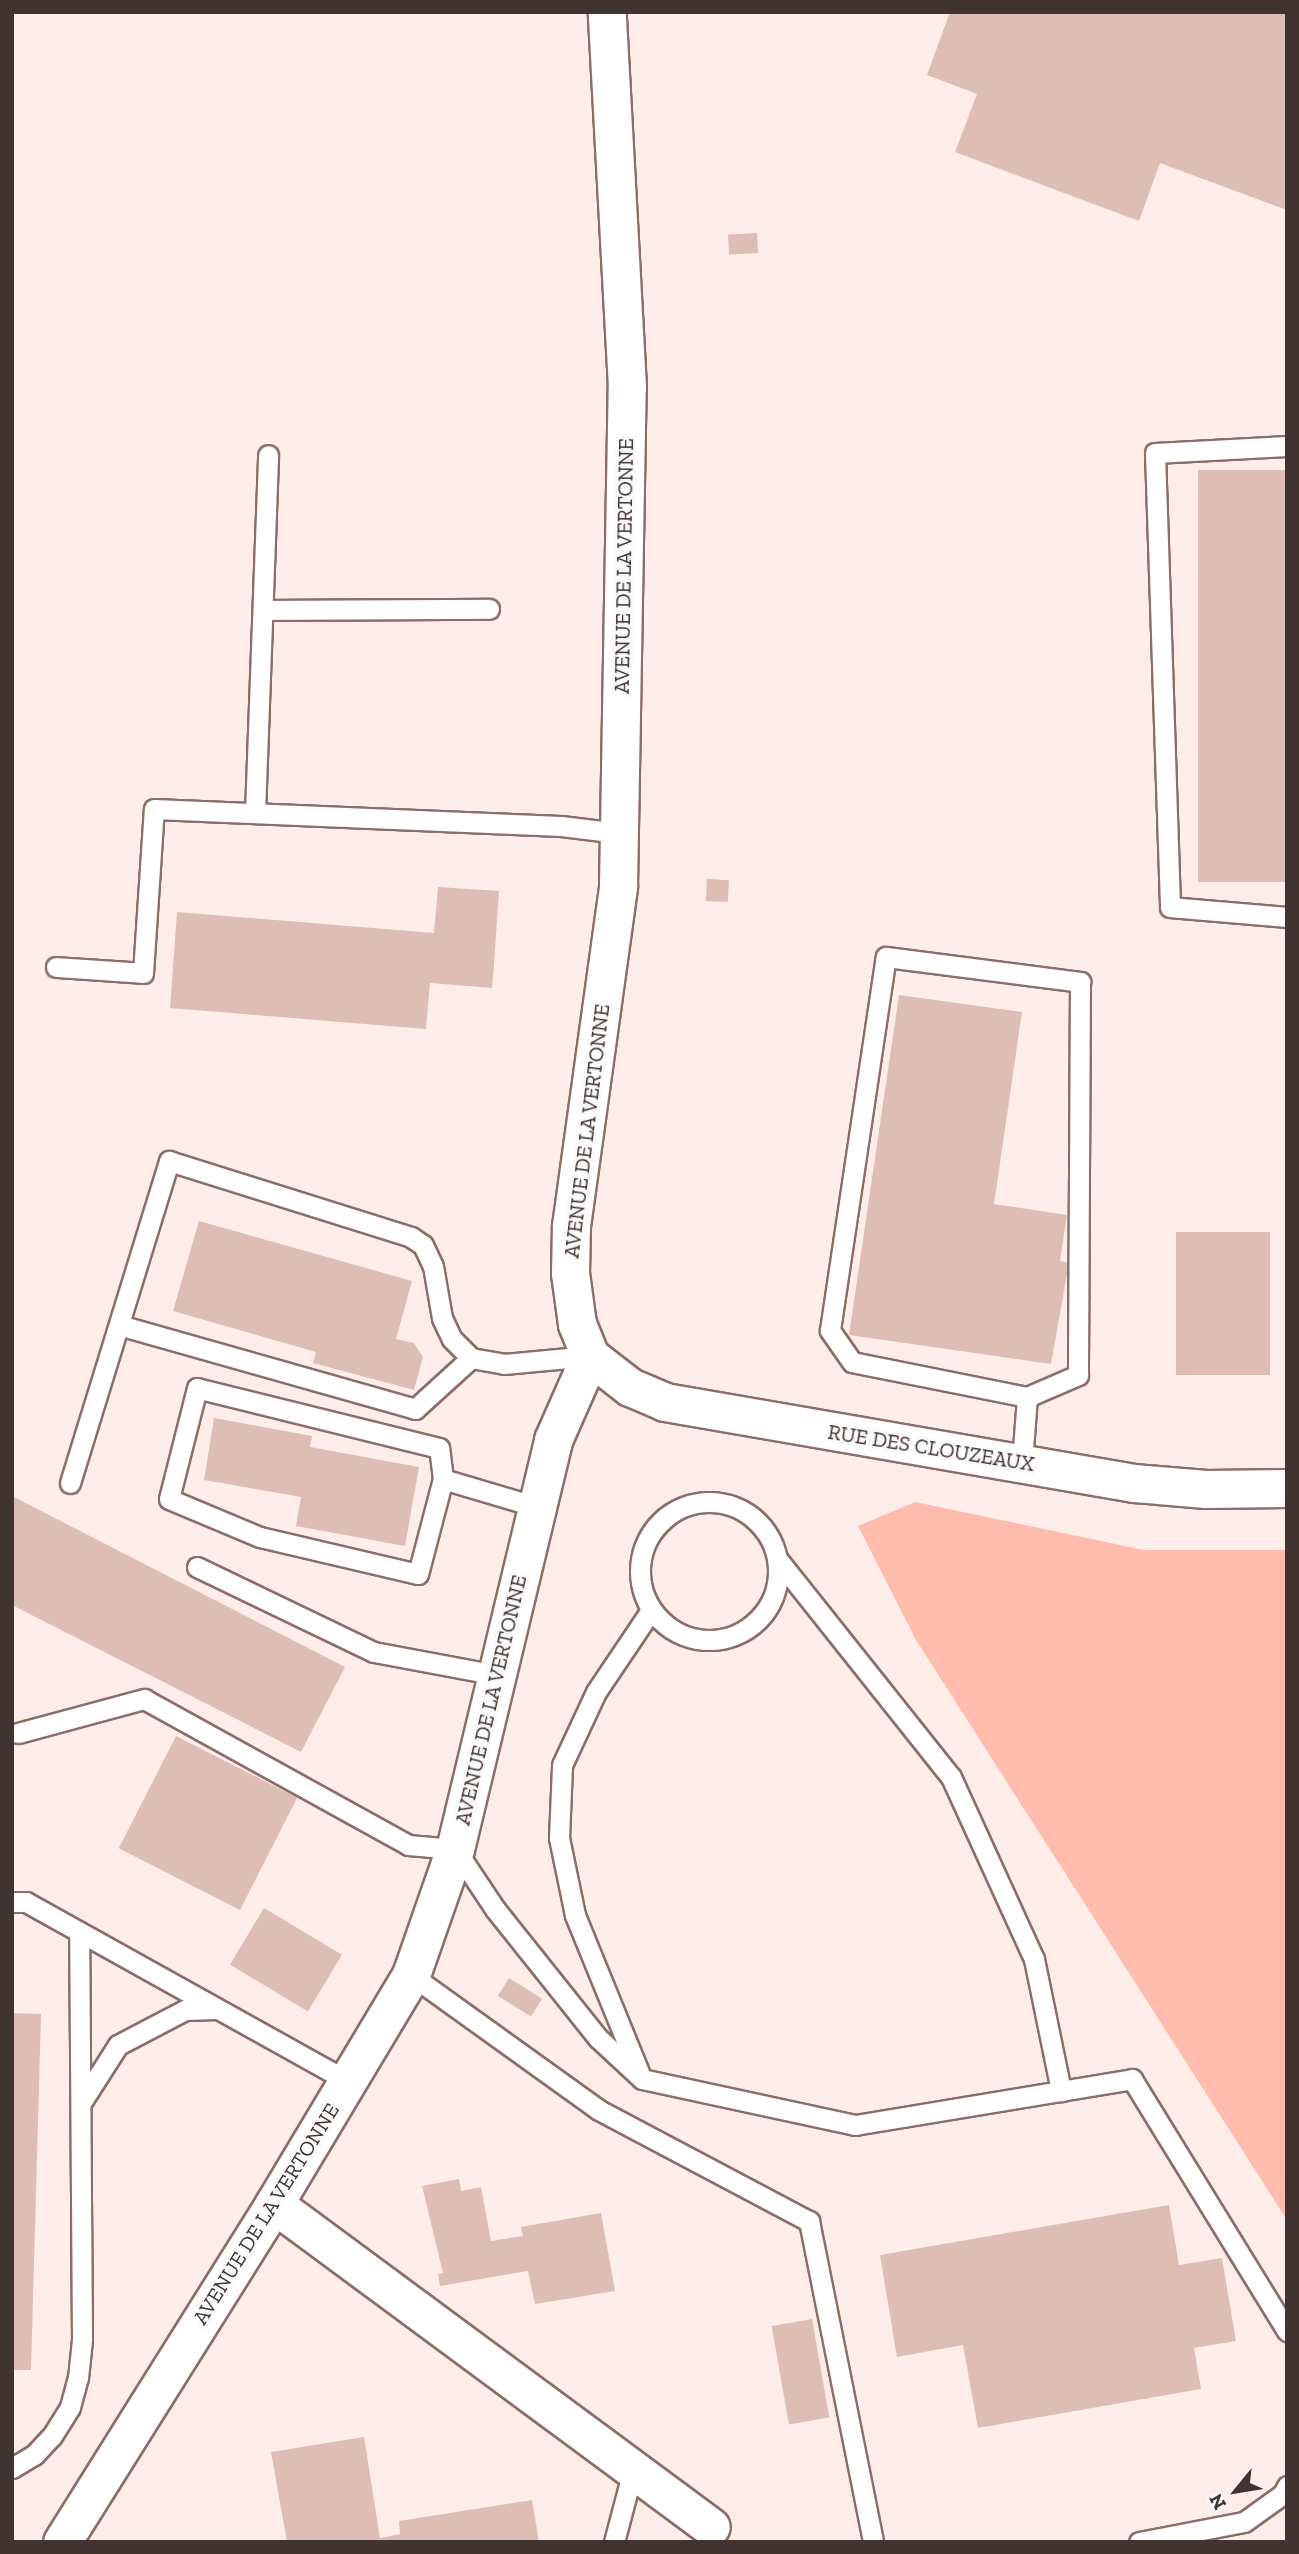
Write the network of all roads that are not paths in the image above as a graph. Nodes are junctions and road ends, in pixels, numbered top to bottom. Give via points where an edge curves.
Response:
1 (607, 12) edge
2 (1287, 446) edge
3 (268, 455) dead end
4 (489, 609) dead end
5 (262, 610) junction
6 (255, 813) junction
7 (619, 833) junction
8 (1287, 917) edge
9 (56, 967) dead end
10 (119, 1325) junction
11 (590, 1356) junction
12 (471, 1357) junction
13 (1027, 1397) junction
14 (1022, 1462) junction
15 (443, 1479) junction
16 (71, 1483) dead end
17 (1287, 1488) edge
18 (537, 1507) junction
19 (779, 1561) junction
20 (197, 1567) dead end
21 (651, 1610) junction
22 (497, 1675) junction
23 (18, 1734) dead end
24 (455, 1849) junction
25 (12, 1902) edge
26 (79, 1932) junction
27 (411, 1975) junction
28 (218, 2009) junction
29 (642, 2079) junction
30 (347, 2081) junction
31 (1061, 2091) junction
32 (79, 2107) junction
33 (274, 2204) junction
34 (1287, 2331) edge
35 (12, 2468) edge
36 (633, 2470) junction
37 (1287, 2486) edge
38 (720, 2534) edge
39 (62, 2542) edge
40 (614, 2542) edge
41 (873, 2542) edge
42 (1139, 2542) edge

1 - 7 street, AVENUE DE LA VERTONNE via 627,387
2 - 8 lane via 1155,453 1170,907
3 - 5 lane
4 - 5 lane
5 - 6 lane
6 - 7 lane via 561,826
6 - 9 lane via 154,809 143,973
7 - 11 street, AVENUE DE LA VERTONNE via 618,886 571,1226 570,1272 577,1324
10 - 12 lane via 415,1409
10 - 12 lane via 169,1161 411,1237 423,1245 433,1266 442,1318 452,1339
10 - 16 lane
11 - 12 lane via 504,1364
11 - 14 street, RUE DES CLOUZEAUX via 620,1381 665,1402
11 - 18 street, AVENUE DE LA VERTONNE via 553,1440
13 - 13 lane via 852,1362 830,1330 886,957 1080,982 1078,1375
13 - 14 lane
14 - 17 street, RUE DES CLOUZEAUX via 1134,1483
15 - 15 lane via 418,1574 260,1537 169,1499 197,1388 439,1448
15 - 18 lane
18 - 22 street, AVENUE DE LA VERTONNE
19 - 21 lane via 776,1592 761,1619 734,1637 704,1642 674,1632
19 - 21 lane via 767,1531 744,1510 715,1500 683,1506 657,1523 642,1550 640,1581
19 - 31 lane via 951,1777 1034,1959
20 - 22 lane via 374,1652
21 - 29 lane via 596,1692 562,1765 559,1838 575,1916
22 - 24 street, AVENUE DE LA VERTONNE
23 - 24 lane via 144,1699 408,1845
24 - 27 street, AVENUE DE LA VERTONNE
24 - 29 lane via 495,1909 598,2038
25 - 26 lane via 26,1902
26 - 28 lane
26 - 32 lane
27 - 30 street, AVENUE DE LA VERTONNE
27 - 41 lane via 599,2110 809,2221
28 - 30 lane
28 - 32 lane via 185,2010 118,2045
29 - 31 lane via 855,2125
30 - 33 street, AVENUE DE LA VERTONNE
31 - 34 lane via 1132,2079
32 - 35 lane via 82,2339 78,2378 70,2407 52,2436 34,2455
33 - 36 street
33 - 39 street, AVENUE DE LA VERTONNE
36 - 38 street
36 - 40 lane
37 - 42 lane via 1283,2494 1244,2522

